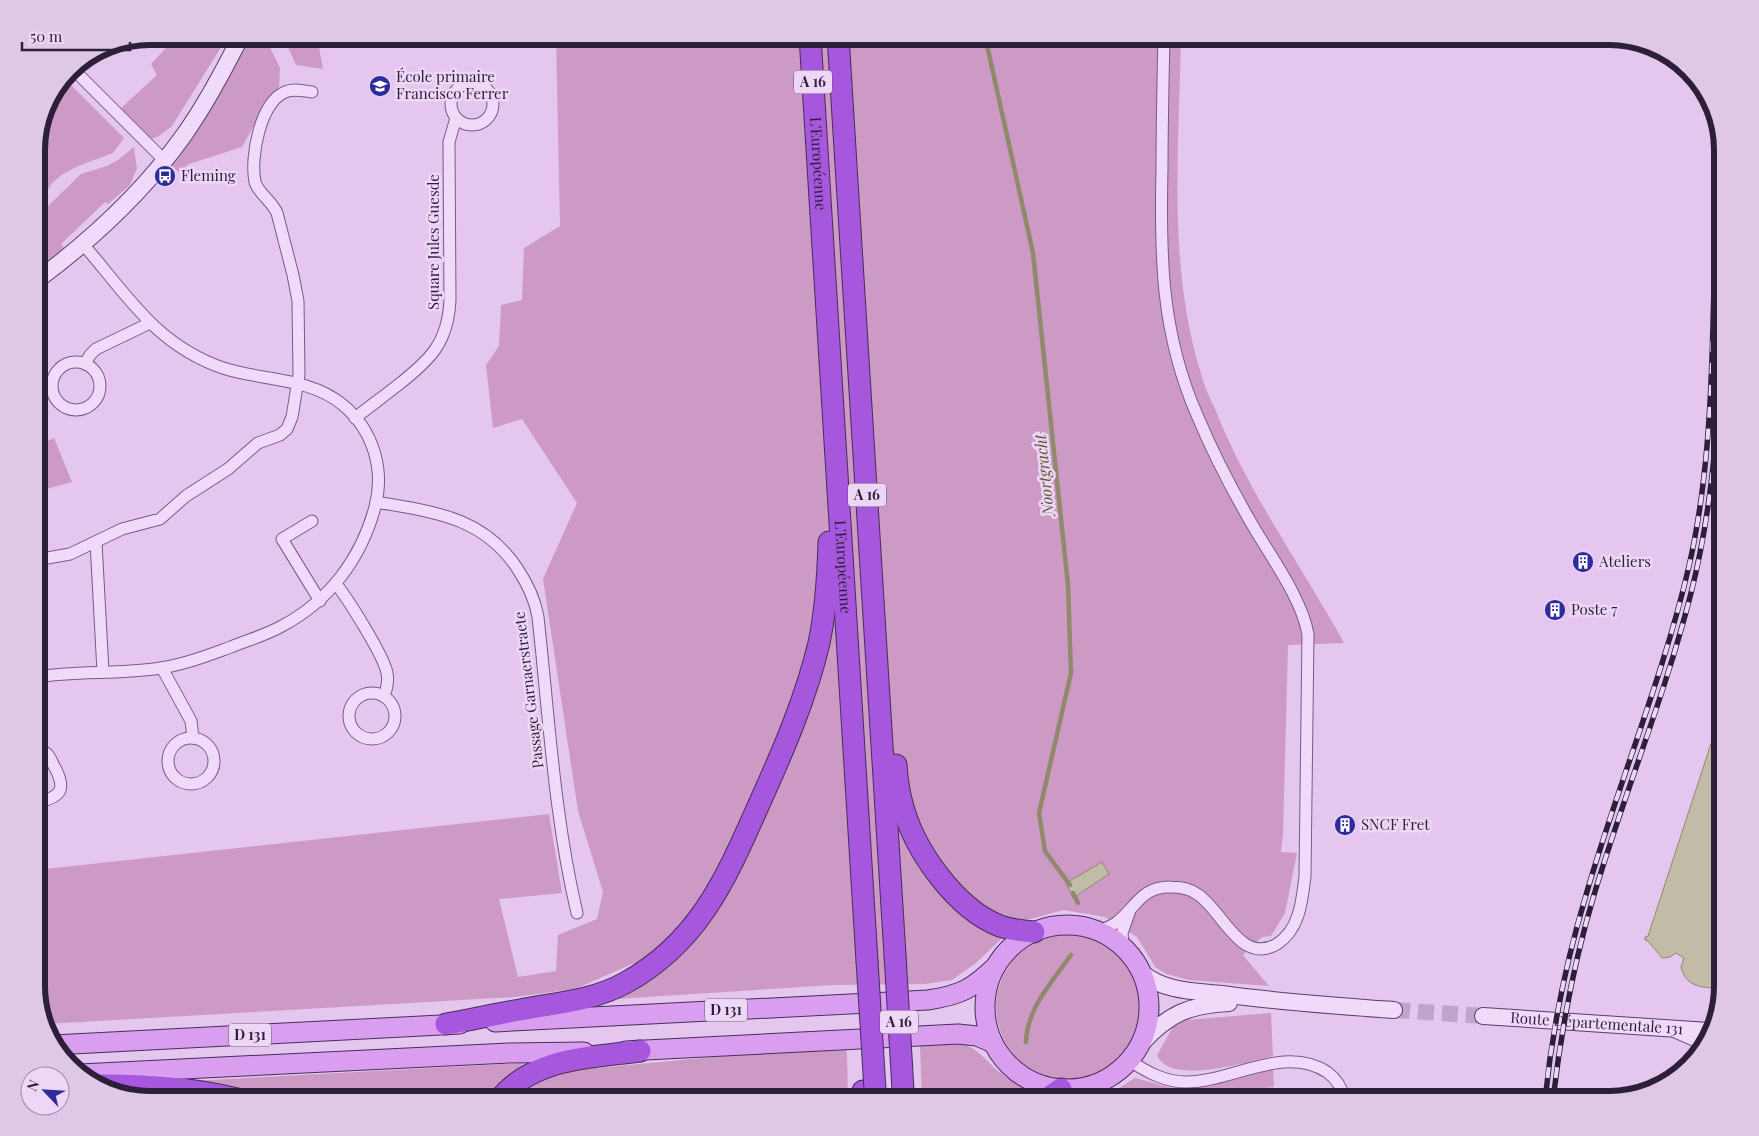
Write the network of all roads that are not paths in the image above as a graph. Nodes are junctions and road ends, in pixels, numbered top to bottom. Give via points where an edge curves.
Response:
1 (236, 45) edge
2 (805, 45) edge
3 (811, 45) edge
4 (839, 45) edge
5 (1164, 45) edge
6 (78, 74) edge
7 (312, 92) dead end
8 (456, 118) dead end
9 (816, 128) junction
10 (164, 160) junction
11 (83, 244) junction
12 (45, 274) edge
13 (150, 323) junction
14 (85, 364) junction
15 (298, 384) junction
16 (832, 401) junction
17 (355, 418) junction
18 (376, 502) junction
19 (312, 521) dead end
20 (96, 542) junction
21 (45, 558) edge
22 (336, 584) junction
23 (873, 592) junction
24 (320, 600) junction
25 (162, 668) junction
26 (103, 672) junction
27 (45, 676) edge
28 (384, 696) junction
29 (193, 738) junction
30 (45, 753) edge
31 (45, 799) edge
32 (1135, 903) junction
33 (577, 913) dead end
34 (1098, 931) junction
35 (1034, 932) junction
36 (1123, 946) junction
37 (996, 966) junction
38 (1142, 973) junction
39 (1267, 1000) junction
40 (1394, 1010) tunnel mouth
41 (1483, 1016) tunnel mouth
42 (446, 1024) junction
43 (1669, 1029) junction
44 (1704, 1031) edge
45 (1698, 1042) edge
46 (1142, 1043) junction
47 (63, 1044) edge
48 (993, 1044) junction
49 (640, 1051) junction
50 (1130, 1061) junction
51 (92, 1073) edge
52 (116, 1085) edge
53 (194, 1091) edge
54 (508, 1091) edge
55 (869, 1091) edge
56 (903, 1091) edge
57 (1048, 1091) edge
58 (1071, 1091) edge
59 (1342, 1091) edge

1 - 10 main road via 194,121
2 - 9 highway
3 - 9 highway, L'Européenne / A 16
4 - 23 highway, L'Européenne / A 16
5 - 32 street via 1160,227 1168,315 1183,377 1196,413 1228,483 1300,606 1307,627 1306,852 1304,887 1297,919 1290,933 1271,947 1259,949 1242,943 1206,902 1190,890 1159,888 1143,895
6 - 10 street
7 - 15 street via 288,91 275,100 262,119 255,155 255,182 276,213 296,288 300,358
8 - 17 street, Square Jules Guesde via 449,142 450,300 445,330 423,365
9 - 16 highway, L'Européenne / A 16
10 - 11 main road
11 - 12 main road
11 - 13 street
13 - 14 street via 96,349
13 - 15 street via 180,346 212,364
14 - 14 street via 66,364 53,378 54,398 67,408 86,408 98,396 98,377
15 - 17 street via 334,398
15 - 20 street via 292,417 284,432 258,443 160,519 128,527
16 - 42 highway via 828,576 819,643 791,729 714,898 668,954 615,988 574,1002
16 - 55 highway, L'Européenne / A 16, bridge via 857,795
17 - 18 street via 366,433 376,457 379,482
18 - 22 street via 360,547
18 - 33 street, Passage Garnaerstraete via 445,516 476,528 503,550 529,589 538,617 559,828
19 - 24 street via 282,539
20 - 21 street via 70,554
20 - 26 street
22 - 24 street
22 - 28 street via 385,664 388,680
23 - 35 highway via 890,698 901,800 912,832 942,880 968,905 999,926
23 - 56 highway, L'Européenne / A 16, bridge
24 - 25 street via 266,634 202,658
25 - 26 street
25 - 29 street via 191,721
26 - 27 street
28 - 28 street via 394,710 392,726 387,733 376,738 360,735 350,722 352,705 364,694
29 - 29 street via 179,742 168,756 172,774 187,783 198,783 204,779 213,764 208,747
30 - 31 street via 62,784 56,795
32 - 34 street via 1115,924
32 - 36 street via 1123,927
34 - 35 main road via 1066,925
34 - 36 main road
35 - 37 main road via 1010,948
36 - 38 main road
37 - 42 main road, D 131 via 969,989 928,1000
37 - 48 main road via 989,980 985,1005 986,1024
38 - 39 main road via 1159,984 1179,989
38 - 46 main road via 1150,1010
39 - 40 main road
39 - 46 main road via 1207,1004 1183,1010 1163,1022
41 - 43 main road, Route Départementale 131
42 - 47 main road, D 131
43 - 44 main road, Route Départementale 131
43 - 45 street
46 - 50 main road
48 - 49 main road, D 131 via 972,1035 949,1034
48 - 57 main road via 1007,1064
49 - 51 main road, D 131 via 499,1053
49 - 54 highway via 552,1064 518,1080
50 - 58 main road via 1099,1084
50 - 59 street via 1161,1078 1184,1082 1282,1062 1304,1062 1331,1075
52 - 53 highway

